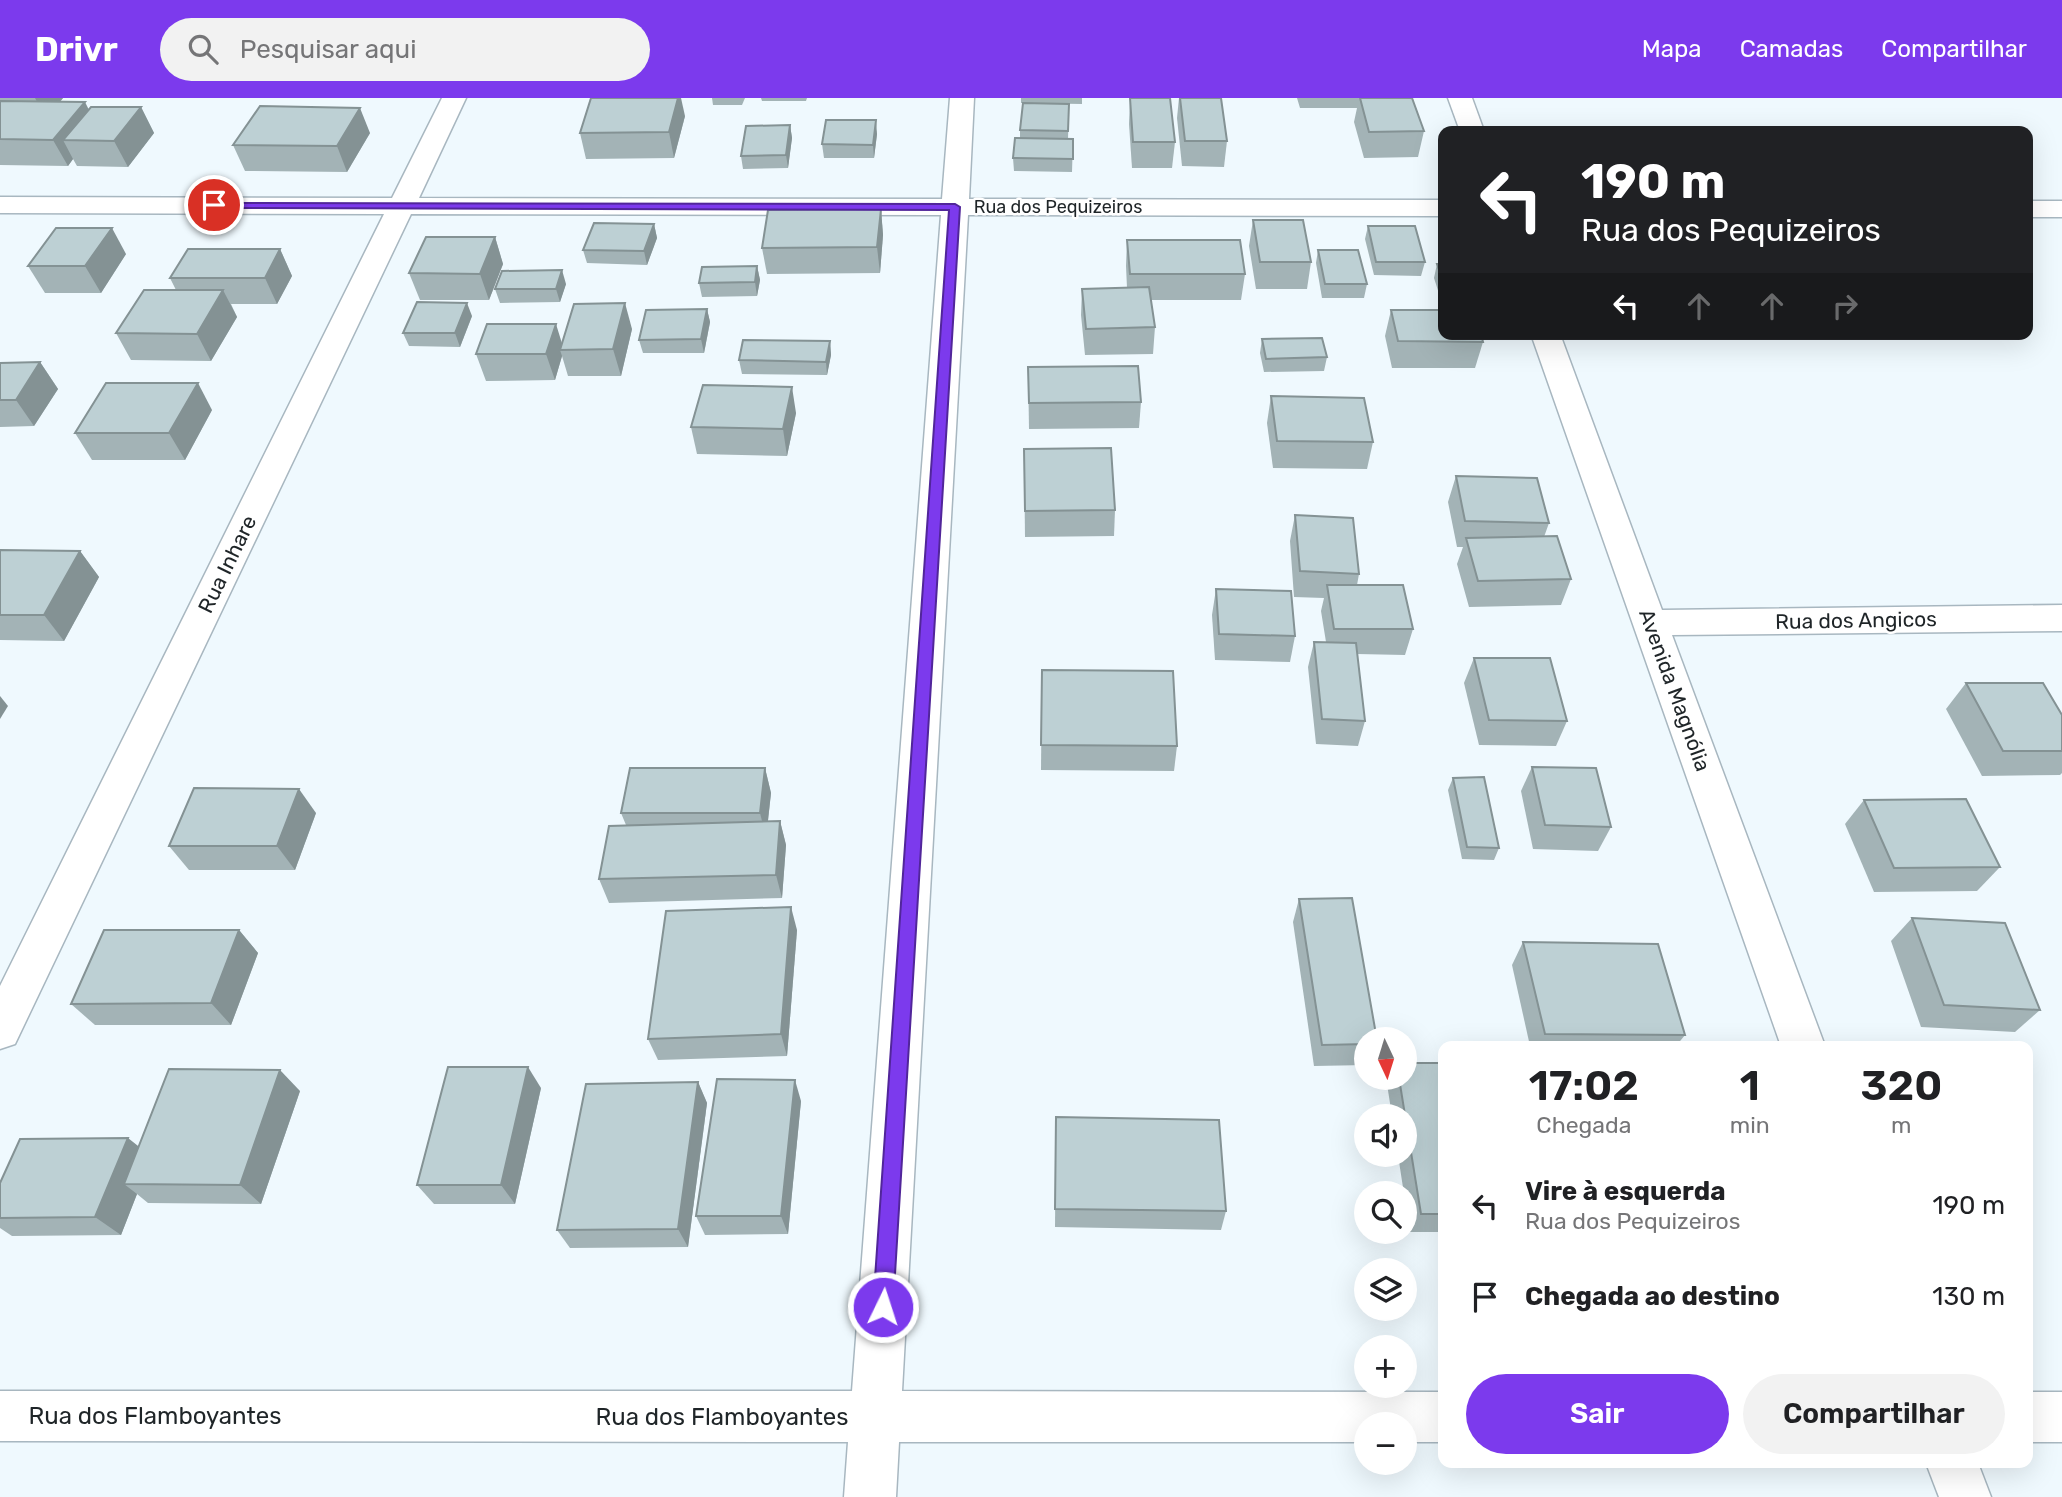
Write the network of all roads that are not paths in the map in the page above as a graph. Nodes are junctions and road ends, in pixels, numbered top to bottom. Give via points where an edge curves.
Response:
1 (454, 98) edge
2 (962, 98) edge
3 (1460, 98) edge
4 (1470, 126) edge
5 (0, 205) edge
6 (402, 206) junction
7 (955, 207) junction
8 (1438, 208) edge
9 (2033, 209) edge
10 (2062, 209) edge
11 (1547, 340) edge
12 (2062, 618) edge
13 (1651, 623) junction
14 (0, 1030) edge
15 (1801, 1041) edge
16 (0, 1416) edge
17 (876, 1417) junction
18 (1438, 1417) edge
19 (2033, 1417) edge
20 (2062, 1417) edge
21 (1954, 1468) edge
22 (870, 1497) edge
23 (1965, 1497) edge

1 - 6 street, Rua Inhare
2 - 7 street
3 - 4 street
5 - 6 street, Rua dos Pequizeiros
6 - 7 street, Rua dos Pequizeiros
6 - 14 street, Rua Inhare
7 - 8 street, Rua dos Pequizeiros
7 - 17 street
9 - 10 street
11 - 13 street, Avenida Magnólia
12 - 13 street, Rua dos Angicos
13 - 15 street, Avenida Magnólia
16 - 17 street, Rua dos Flamboyantes
17 - 18 street, Rua dos Flamboyantes
17 - 22 street
19 - 20 street
21 - 23 street

